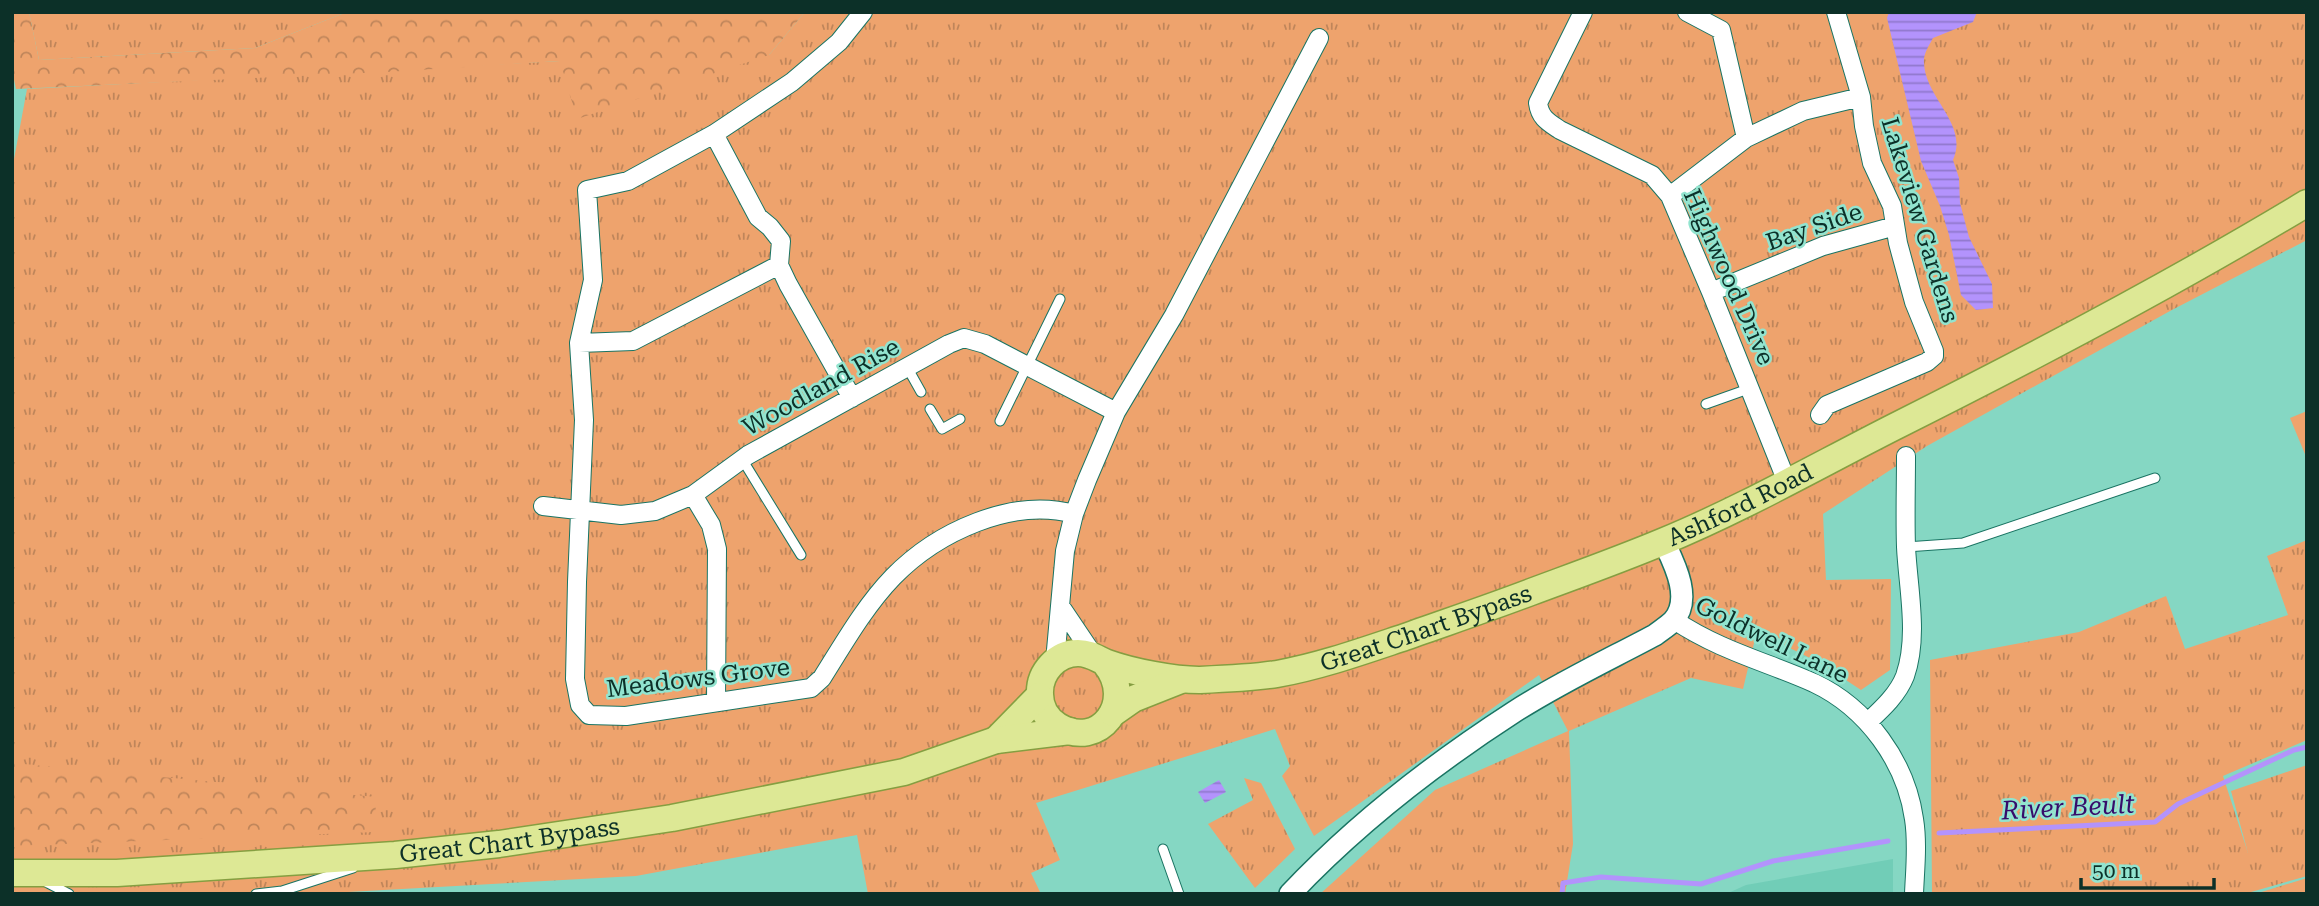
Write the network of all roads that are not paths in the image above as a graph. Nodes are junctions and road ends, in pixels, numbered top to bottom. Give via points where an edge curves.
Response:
1 (863, 12) edge
2 (1583, 12) edge
3 (1687, 12) edge
4 (1836, 12) edge
5 (1318, 38) dead end
6 (1861, 97) junction
7 (714, 134) junction
8 (1746, 138) junction
9 (1670, 197) junction
10 (2307, 203) edge
11 (1895, 226) junction
12 (779, 265) junction
13 (1711, 292) junction
14 (1060, 299) dead end
15 (579, 343) junction
16 (1026, 365) junction
17 (907, 367) junction
18 (1751, 388) junction
19 (921, 392) dead end
20 (852, 398) junction
21 (1706, 404) dead end
22 (930, 409) dead end
23 (1116, 412) junction
24 (1820, 415) dead end
25 (960, 419) dead end
26 (1000, 421) dead end
27 (1906, 456) dead end
28 (742, 460) junction
29 (2155, 478) dead end
30 (1787, 482) junction
31 (693, 495) junction
32 (543, 506) dead end
33 (580, 510) junction
34 (1074, 514) junction
35 (1664, 542) junction
36 (1906, 547) junction
37 (801, 555) dead end
38 (1061, 607) junction
39 (1674, 620) junction
40 (1099, 659) junction
41 (1055, 661) junction
42 (1181, 680) junction
43 (1040, 696) junction
44 (716, 702) junction
45 (1113, 713) junction
46 (1869, 721) junction
47 (1070, 731) junction
48 (996, 740) junction
49 (1163, 849) dead end
50 (395, 855) junction
51 (20, 873) edge
52 (69, 894) edge
53 (256, 894) edge
54 (1179, 894) edge
55 (1290, 894) edge
56 (1914, 894) edge

1 - 7 street via 839,42 792,82
2 - 9 street, Highwood Drive via 1538,103 1539,113 1560,130 1652,176
3 - 8 street via 1721,30
4 - 6 street, Lakeview Gardens
5 - 23 street via 1174,315
6 - 8 street via 1802,111
6 - 11 street, Lakeview Gardens via 1872,163 1892,206
7 - 12 street via 758,217 782,241
7 - 15 street, Meadows Grove via 628,181 587,190 593,280
8 - 9 street
9 - 13 street, Highwood Drive
10 - 30 main road, Ashford Road via 2034,356
11 - 13 street, Bay Side via 1823,246
11 - 24 street, Lakeview Gardens via 1914,302 1934,356 1827,405
12 - 15 street via 633,341
12 - 20 street
13 - 18 street, Highwood Drive
14 - 16 lane
15 - 33 street, Meadows Grove via 584,420
16 - 17 street, Woodland Rise via 964,338
16 - 23 street, Woodland Rise
16 - 26 lane
17 - 19 lane
17 - 20 street, Woodland Rise
18 - 21 lane
18 - 30 street, Highwood Drive
20 - 28 street, Woodland Rise
22 - 25 lane via 942,429
23 - 34 street
27 - 36 street
28 - 31 street, Woodland Rise
28 - 37 lane
29 - 36 lane via 1963,543
30 - 35 main road, Ashford Road
31 - 33 street, Woodland Rise via 655,511
31 - 44 street via 711,525 717,549
32 - 33 street, Woodland Rise
33 - 44 street, Meadows Grove via 575,679 580,705 589,715 626,716
34 - 38 street via 1061,577
34 - 44 street, Meadows Grove via 1046,509 969,526 924,550 894,575 811,688
35 - 39 street, Ashford Road via 1678,571 1681,592
35 - 42 main road, Great Chart Bypass via 1345,658 1276,674
36 - 46 street via 1910,658 1905,677 1889,702
38 - 40 street
38 - 41 street
39 - 46 street, Goldwell Lane via 1738,655 1816,684
39 - 55 street via 1655,635 1515,711 1418,777 1370,816
40 - 41 main road via 1080,653
40 - 42 main road, Great Chart Bypass
40 - 45 main road via 1114,673 1118,686
41 - 43 main road via 1040,683
42 - 45 main road, Great Chart Bypass via 1133,699
43 - 47 main road via 1049,719
43 - 48 main road, Great Chart Bypass
45 - 47 main road via 1095,729
46 - 56 street, Goldwell Lane via 1902,775 1911,807
47 - 48 main road, Great Chart Bypass
48 - 50 main road, Great Chart Bypass via 905,772 672,818
49 - 54 lane
50 - 51 main road, Great Chart Bypass via 117,873
50 - 53 lane via 282,891
51 - 52 lane

